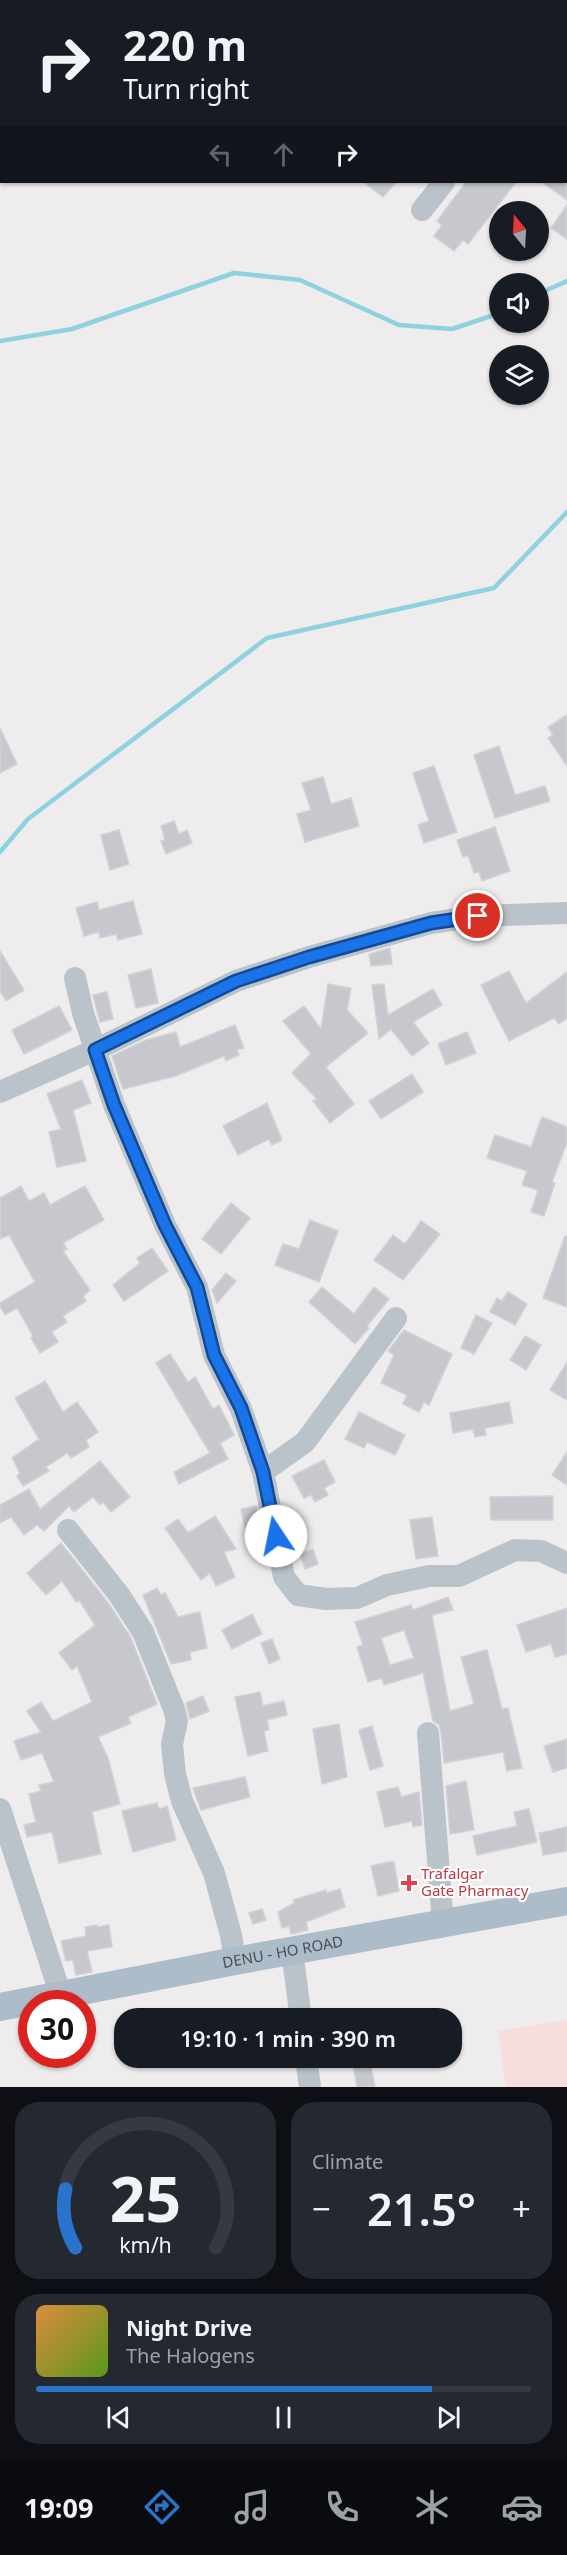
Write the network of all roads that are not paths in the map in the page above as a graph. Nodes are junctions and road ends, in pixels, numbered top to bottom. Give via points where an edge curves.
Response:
1 (443, 183) edge
2 (422, 210) dead end
3 (567, 913) edge
4 (75, 978) dead end
5 (95, 1050) junction
6 (0, 1092) edge
7 (396, 1318) dead end
8 (263, 1472) junction
9 (68, 1530) dead end
10 (567, 1563) edge
11 (428, 1732) dead end
12 (0, 1809) edge
13 (567, 1901) edge
14 (443, 1924) junction
15 (292, 1952) junction
16 (235, 1961) junction
17 (59, 1990) edge
18 (91, 1990) edge
19 (18, 2004) edge
20 (0, 2007) edge
21 (300, 2008) edge
22 (307, 2068) edge
23 (310, 2087) edge

1 - 2 street
3 - 5 street via 478,916 431,923 309,957 236,981
4 - 5 street
5 - 6 street
5 - 8 street via 165,1225 197,1287 214,1355 241,1408
7 - 8 street via 305,1442
8 - 10 street via 284,1577 298,1595 357,1598 418,1578 459,1576 515,1550 541,1551
9 - 16 street via 143,1632 174,1708 175,1774 182,1801 214,1873
11 - 14 street
12 - 17 street
13 - 14 main road, DENU - HO ROAD
14 - 15 main road, DENU - HO ROAD
15 - 16 main road, DENU - HO ROAD
15 - 21 street
16 - 18 main road, DENU - HO ROAD
19 - 20 main road, DENU - HO ROAD
22 - 23 street

